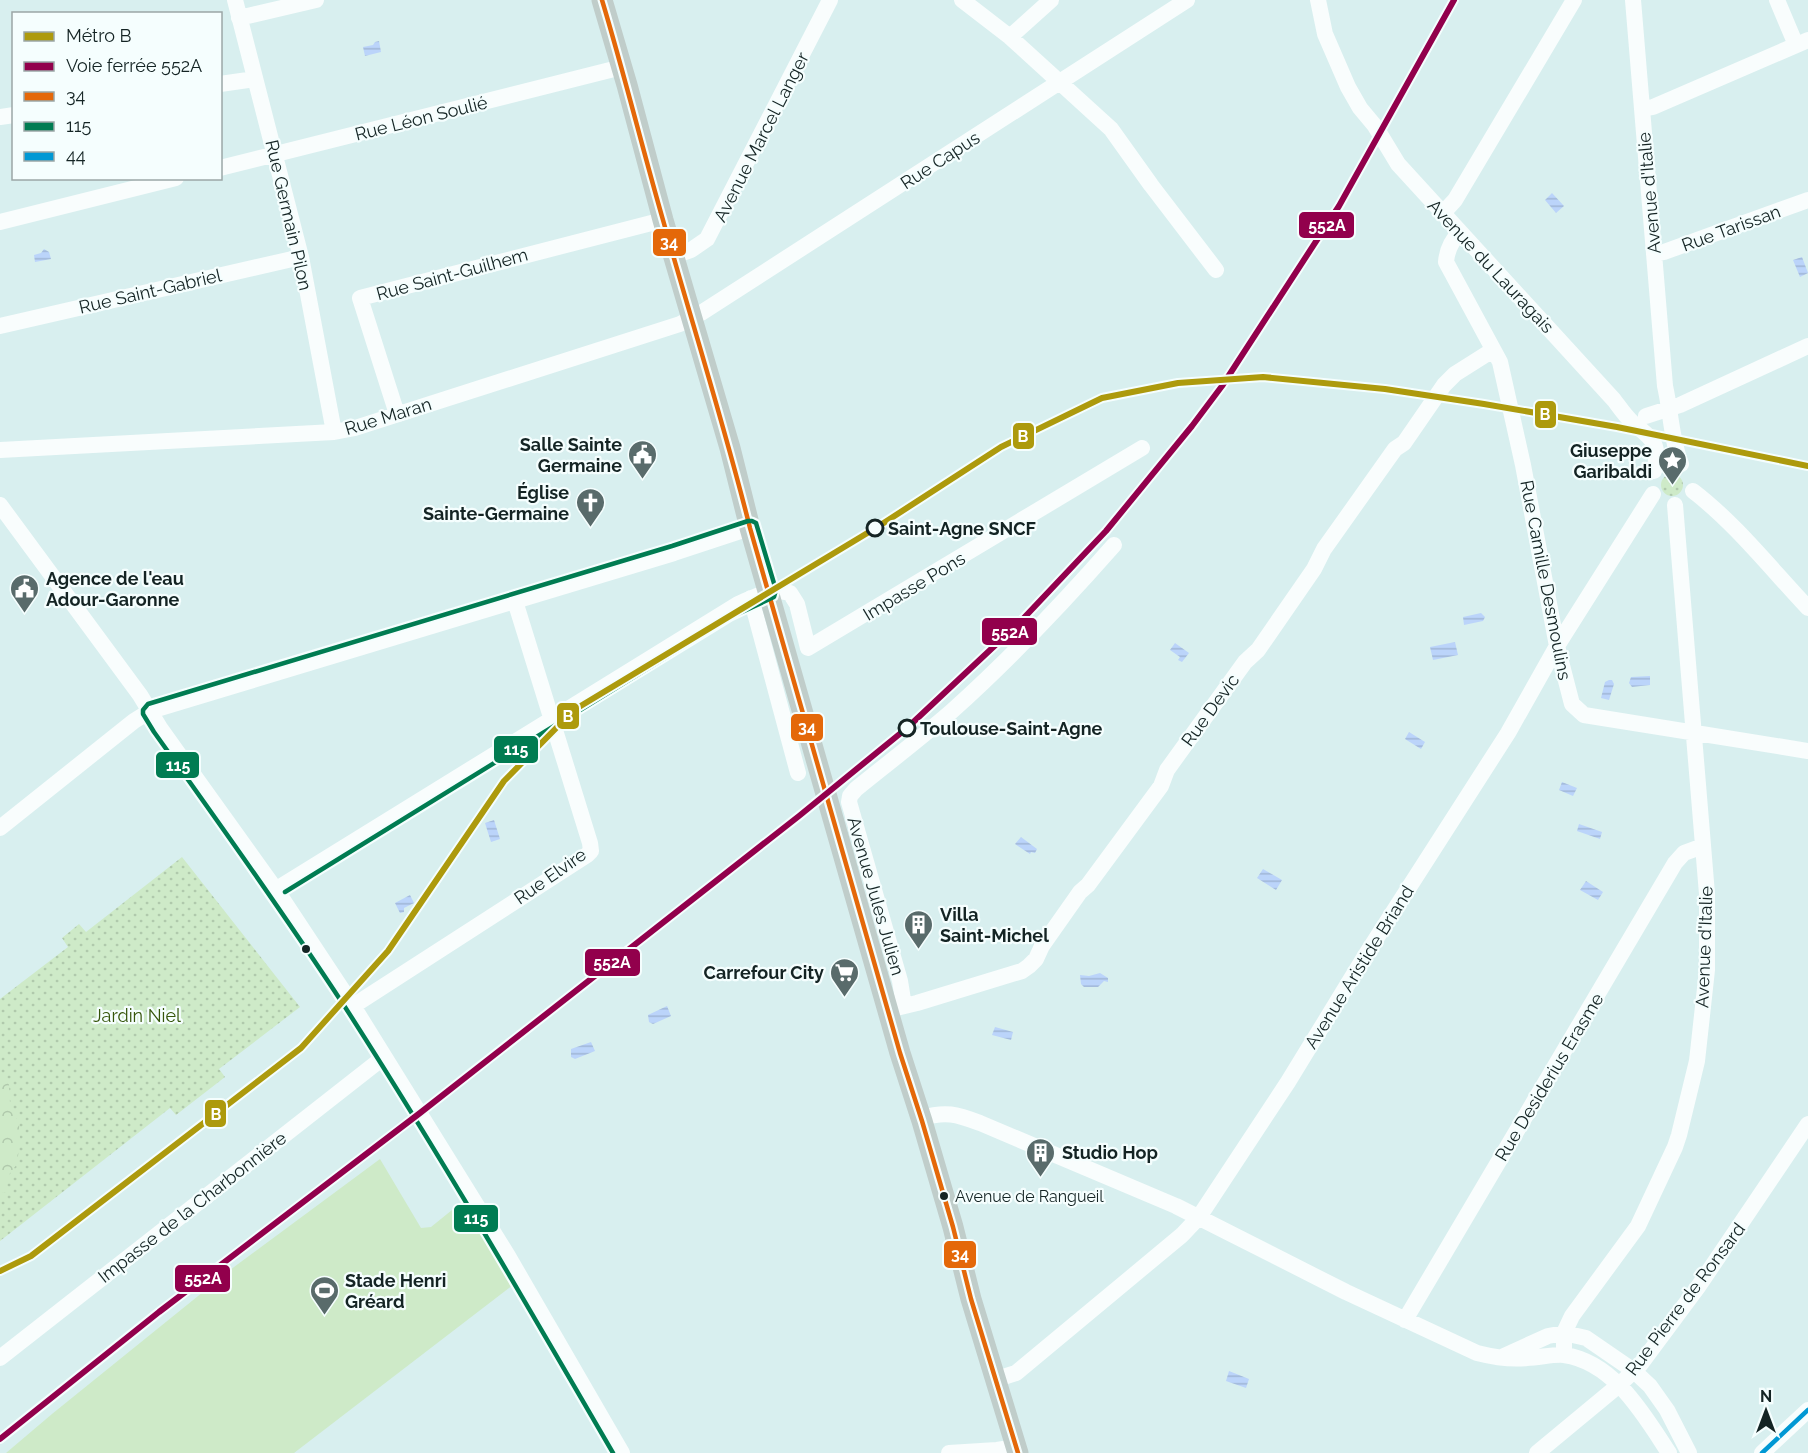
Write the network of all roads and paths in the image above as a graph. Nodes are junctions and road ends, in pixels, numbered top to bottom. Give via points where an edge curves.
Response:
1 (235, 0) edge
2 (316, 0) edge
3 (602, 0) edge
4 (830, 0) edge
5 (962, 0) edge
6 (1051, 0) edge
7 (1187, 0) edge
8 (1318, 0) edge
9 (1574, 0) edge
10 (1633, 0) edge
11 (1778, 0) edge
12 (239, 18) junction
13 (1010, 37) junction
14 (1802, 43) edge
15 (622, 67) junction
16 (255, 78) junction
17 (1060, 83) junction
18 (222, 84) edge
19 (1642, 109) junction
20 (274, 154) junction
21 (222, 167) edge
22 (168, 180) edge
23 (1808, 200) edge
24 (1443, 213) junction
25 (663, 220) junction
26 (0, 222) edge
27 (1460, 232) junction
28 (1654, 254) junction
29 (674, 256) junction
30 (301, 257) junction
31 (1216, 270) dead end
32 (691, 319) junction
33 (0, 326) edge
34 (1808, 346) edge
35 (1494, 350) junction
36 (1614, 400) junction
37 (397, 414) junction
38 (1657, 414) junction
39 (334, 432) junction
40 (1654, 442) junction
41 (1142, 448) dead end
42 (0, 450) edge
43 (1681, 464) junction
44 (1654, 471) junction
45 (1693, 491) junction
46 (1653, 494) junction
47 (0, 505) edge
48 (1675, 506) junction
49 (750, 528) junction
50 (1114, 545) dead end
51 (760, 595) junction
52 (515, 601) junction
53 (1808, 608) edge
54 (1557, 646) junction
55 (150, 711) junction
56 (552, 717) junction
57 (1694, 732) junction
58 (1808, 751) edge
59 (798, 773) dead end
60 (0, 828) edge
61 (1703, 846) junction
62 (275, 890) junction
63 (353, 1006) junction
64 (896, 1008) junction
65 (384, 1057) junction
66 (921, 1118) junction
67 (1808, 1124) edge
68 (1199, 1217) junction
69 (1405, 1320) junction
70 (1564, 1333) junction
71 (1563, 1355) junction
72 (1500, 1357) junction
73 (0, 1358) edge
74 (1634, 1371) junction
75 (997, 1379) junction
76 (1619, 1385) junction
77 (1808, 1410) edge
78 (1017, 1450) edge
79 (622, 1453) edge
80 (949, 1453) edge
81 (1537, 1453) edge
82 (1669, 1453) edge
83 (1689, 1453) edge
84 (1762, 1453) edge

1 - 12 street, Rue Germain Pilon
2 - 12 street
3 - 15 main road, Avenue Jules Julien
4 - 29 street, Avenue Marcel Langer via 710,234 700,245
5 - 13 street
6 - 13 street
7 - 17 street, Rue Capus
8 - 24 street, Avenue du Lauragais via 1325,34 1360,108 1398,164
9 - 24 street via 1455,200
10 - 19 street, Avenue d'Italie
11 - 14 street
12 - 16 street, Rue Germain Pilon
13 - 17 street
14 - 19 street
15 - 20 street, Rue Léon Soulié
15 - 25 main road, Avenue Jules Julien
16 - 18 street
16 - 20 street, Rue Germain Pilon
17 - 31 street via 1111,129
17 - 32 street, Rue Capus
19 - 28 street, Avenue d'Italie
20 - 21 street, Rue Léon Soulié
20 - 30 street, Rue Germain Pilon
22 - 26 street
23 - 28 street, Rue Tarissan
24 - 27 street, Avenue du Lauragais
25 - 29 main road, Avenue Jules Julien
25 - 37 street, Rue Saint-Guilhem via 360,298
27 - 35 street, Rue Camille Desmoulins via 1447,252 1446,262
27 - 36 street, Avenue du Lauragais
28 - 38 street, Avenue d'Italie via 1665,386
29 - 32 main road, Avenue Jules Julien
30 - 33 street, Rue Saint-Gabriel
30 - 39 street, Rue Germain Pilon
32 - 37 street, Rue Maran
32 - 49 main road, Avenue Jules Julien
34 - 38 street
35 - 54 street, Rue Camille Desmoulins via 1505,380
35 - 64 street, Rue Devic via 1444,385 1395,449 1258,650 1199,725 1167,770 1161,786 1080,892 1036,959 1022,971
36 - 38 street, Avenue du Lauragais via 1634,413
36 - 40 street, Avenue du Lauragais
37 - 39 street, Rue Maran
38 - 40 street, Avenue d'Italie
38 - 43 street via 1664,437 1674,447
39 - 42 street, Rue Maran
40 - 44 street
41 - 51 street, Impasse Pons via 808,648 797,604 790,593 779,590
43 - 44 street via 1669,462
43 - 45 street via 1694,478
44 - 46 street
45 - 48 street via 1686,501
45 - 53 street via 1710,504
46 - 48 street via 1662,503
46 - 54 street, Avenue Aristide Briand
47 - 55 street
48 - 57 street, Avenue d'Italie
49 - 51 main road, Avenue Jules Julien
49 - 52 street
50 - 64 street, Avenue Jules Julien via 1063,604 1000,666 850,796 900,981
51 - 56 street via 727,610
51 - 59 street
51 - 64 main road, Avenue Jules Julien
52 - 55 street
52 - 56 street, Rue Elvire
54 - 57 street, Rue Camille Desmoulins via 1572,704 1584,715
54 - 68 street, Avenue Aristide Briand via 1508,733
55 - 60 street
55 - 62 street
56 - 62 street
56 - 63 street, Rue Elvire via 591,850
57 - 58 street, Rue Camille Desmoulins
57 - 61 street, Avenue d'Italie
61 - 69 street, Rue Desiderius Erasme via 1684,853 1675,863
61 - 70 street, Avenue d'Italie via 1707,970 1697,1061 1679,1135 1638,1226 1572,1316
62 - 63 street
63 - 65 street
64 - 66 main road, Avenue Jules Julien via 907,1076
65 - 73 street, Impasse de la Charbonnière
65 - 79 street via 508,1256
66 - 68 street via 944,1113 962,1115
66 - 75 main road, Avenue Jules Julien
67 - 74 street, Rue Pierre de Ronsard via 1698,1287
68 - 69 street
68 - 75 street, Avenue Aristide Briand via 1016,1373
69 - 72 street via 1477,1353
70 - 71 street, Avenue d'Italie
70 - 72 street
70 - 74 street via 1586,1338
71 - 72 street
71 - 76 street via 1593,1365
74 - 76 street, Rue Pierre de Ronsard
74 - 83 street via 1667,1410
75 - 78 main road, Avenue Jules Julien
76 - 81 street, Rue Pierre de Ronsard
76 - 82 street
77 - 84 street
78 - 80 street

